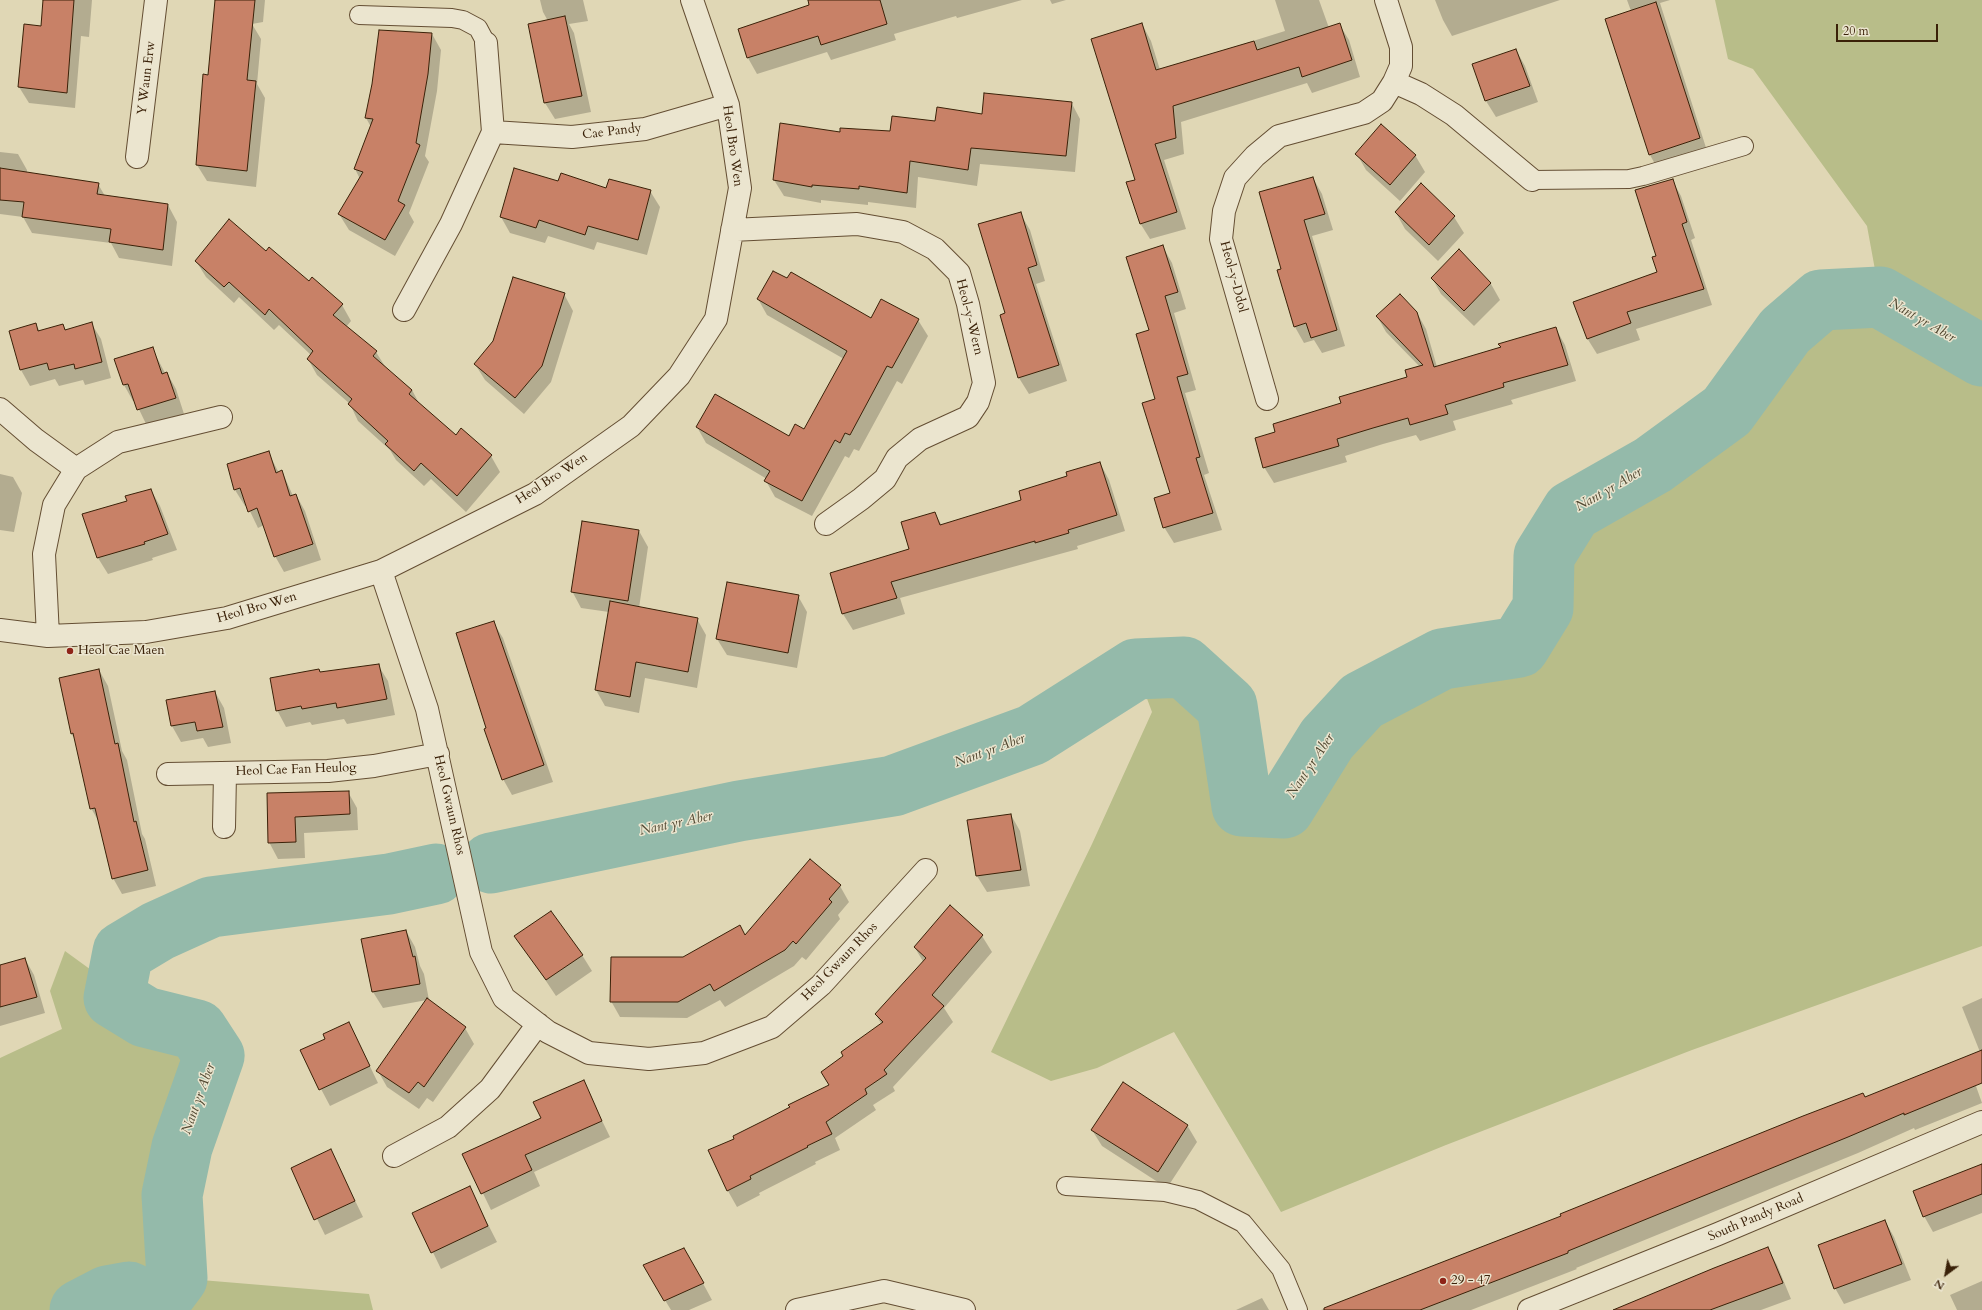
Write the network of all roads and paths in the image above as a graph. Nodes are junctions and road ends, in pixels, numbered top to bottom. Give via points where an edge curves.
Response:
1 (156, 0) edge
2 (692, 0) edge
3 (1386, 0) edge
4 (359, 16) dead end
5 (486, 43) joint
6 (1394, 82) junction
7 (728, 105) junction
8 (493, 132) junction
9 (1744, 146) dead end
10 (137, 157) dead end
11 (1532, 180) joint
12 (732, 230) junction
13 (404, 310) dead end
14 (1267, 399) dead end
15 (0, 409) edge
16 (221, 417) dead end
17 (76, 469) junction
18 (826, 524) dead end
19 (381, 571) junction
20 (0, 630) edge
21 (48, 636) junction
22 (438, 754) junction
23 (225, 773) junction
24 (168, 774) dead end
25 (224, 827) dead end
26 (926, 870) dead end
27 (538, 1024) junction
28 (1982, 1122) edge
29 (394, 1156) dead end
30 (1066, 1186) dead end
31 (797, 1310) edge
32 (964, 1310) edge
33 (1298, 1310) edge
34 (1529, 1310) edge

1 - 10 street, Y Waun Erw
2 - 7 street, Heol Bro Wen
3 - 6 street, Heol-y-Ddol via 1401,47 1401,66
4 - 5 lane via 463,20 478,28
5 - 8 street
6 - 11 street via 1421,94 1454,115
6 - 14 street, Heol-y-Ddol via 1382,101 1364,113 1279,136 1254,156 1235,178 1224,211 1221,239
7 - 8 street, Cae Pandy via 645,129 572,137
7 - 12 street, Heol Bro Wen via 740,188
8 - 13 street via 451,224
9 - 11 lane via 1629,179
12 - 18 street, Heol-y-Wern via 856,224 903,232 935,249 959,273 984,383 978,402 968,417 920,439 897,458 885,479
12 - 19 street, Heol Bro Wen via 716,319 679,376 631,426 535,494
15 - 17 street via 36,440
16 - 17 street via 118,442
17 - 21 street via 54,505 44,554
19 - 21 street, Heol Bro Wen via 227,618 146,632
19 - 22 street, Heol Gwaun Rhos via 427,709
20 - 21 street, Heol Bro Wen
22 - 23 street, Heol Cae Fan Heulog via 374,766 328,771
22 - 27 street, Heol Gwaun Rhos via 481,952 504,998
23 - 24 street, Heol Cae Fan Heulog
23 - 25 street, Heol Cae Fan Heulog
26 - 27 street, Heol Gwaun Rhos via 821,985 766,1030 704,1053 649,1059 589,1053 548,1032
27 - 29 street via 490,1089 448,1127
28 - 34 street, South Pandy Road via 1718,1234
30 - 33 lane via 1165,1192 1198,1200 1243,1223 1282,1269
31 - 32 street via 884,1291

